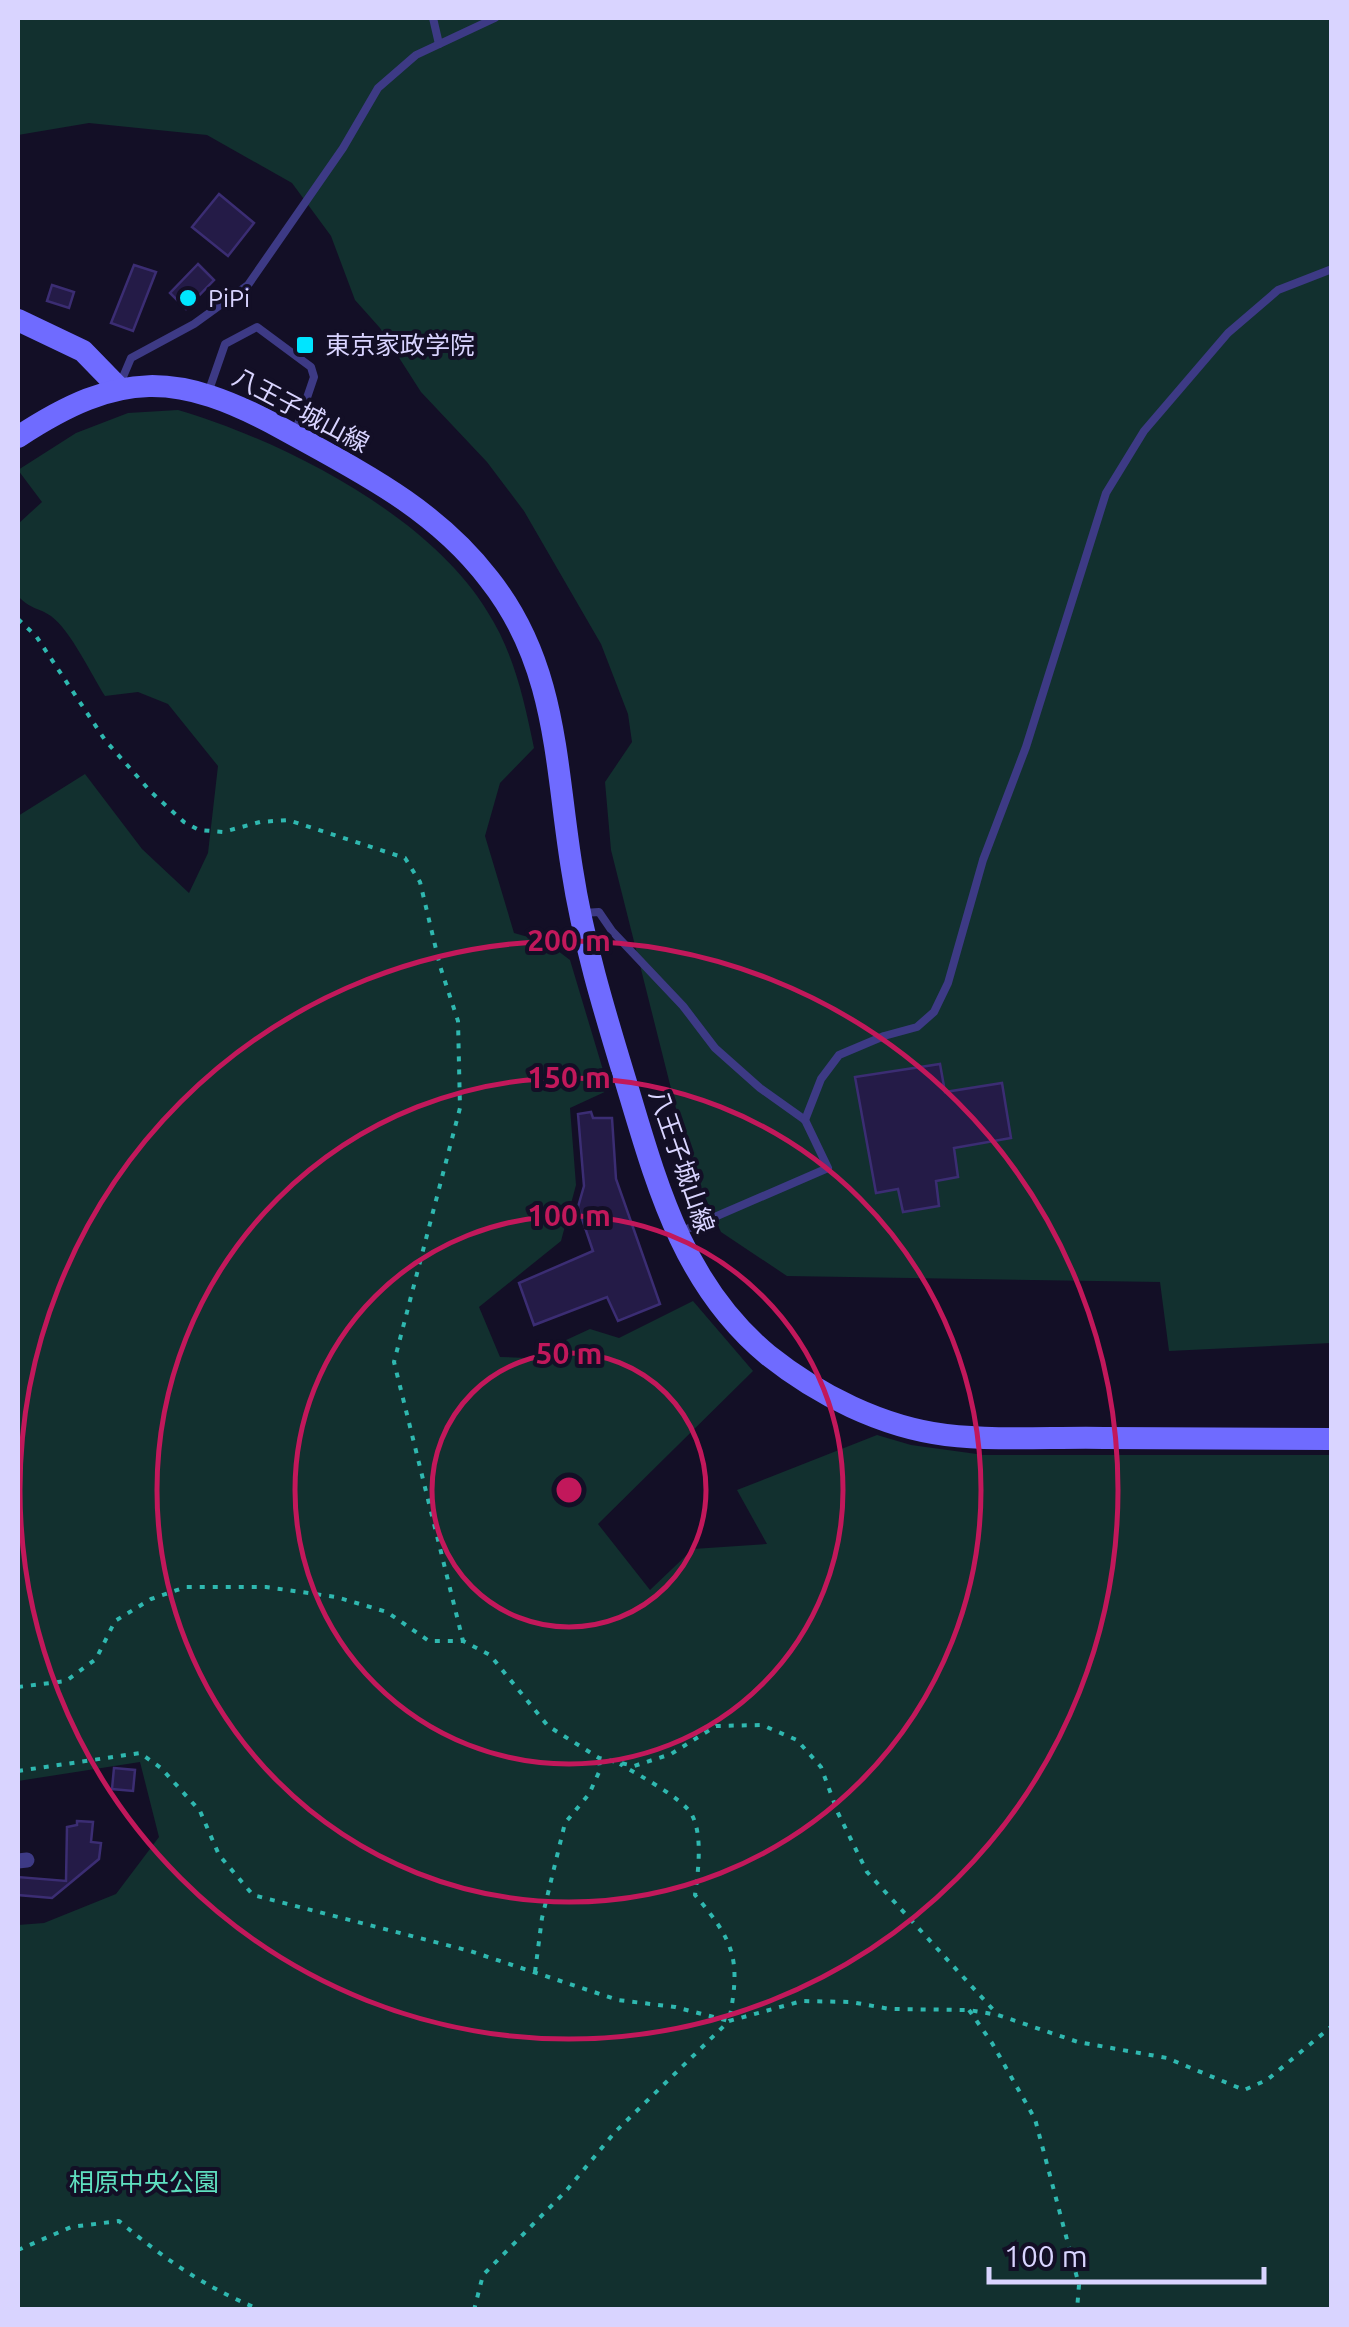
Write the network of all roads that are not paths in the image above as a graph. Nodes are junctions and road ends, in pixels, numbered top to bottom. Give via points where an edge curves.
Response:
1 (433, 18) edge
2 (495, 18) edge
3 (439, 44) junction
4 (1332, 269) edge
5 (18, 320) edge
6 (118, 388) junction
7 (208, 393) junction
8 (294, 435) junction
9 (18, 437) edge
10 (580, 914) junction
11 (805, 1120) junction
12 (676, 1234) junction
13 (1332, 1440) edge

1 - 3 lane
2 - 3 lane
3 - 6 lane via 378,88 248,285 131,358
4 - 11 lane via 1278,290 1228,333 1144,431 1106,492 948,983 934,1012 917,1027 840,1055 821,1079
5 - 6 main road via 83,351
6 - 7 main road, 八王子城山線
6 - 9 main road, 八王子城山線
7 - 8 main road, 八王子城山線
7 - 8 lane via 224,344 257,327 311,367 314,377
8 - 10 main road, 八王子城山線 via 424,512 493,582 532,652 547,695
10 - 11 lane via 598,912 716,1048
10 - 12 main road, 八王子城山線 via 598,992
11 - 12 lane via 828,1168
12 - 13 main road, 八王子城山線 via 712,1294 766,1353 814,1387 879,1417 973,1437

